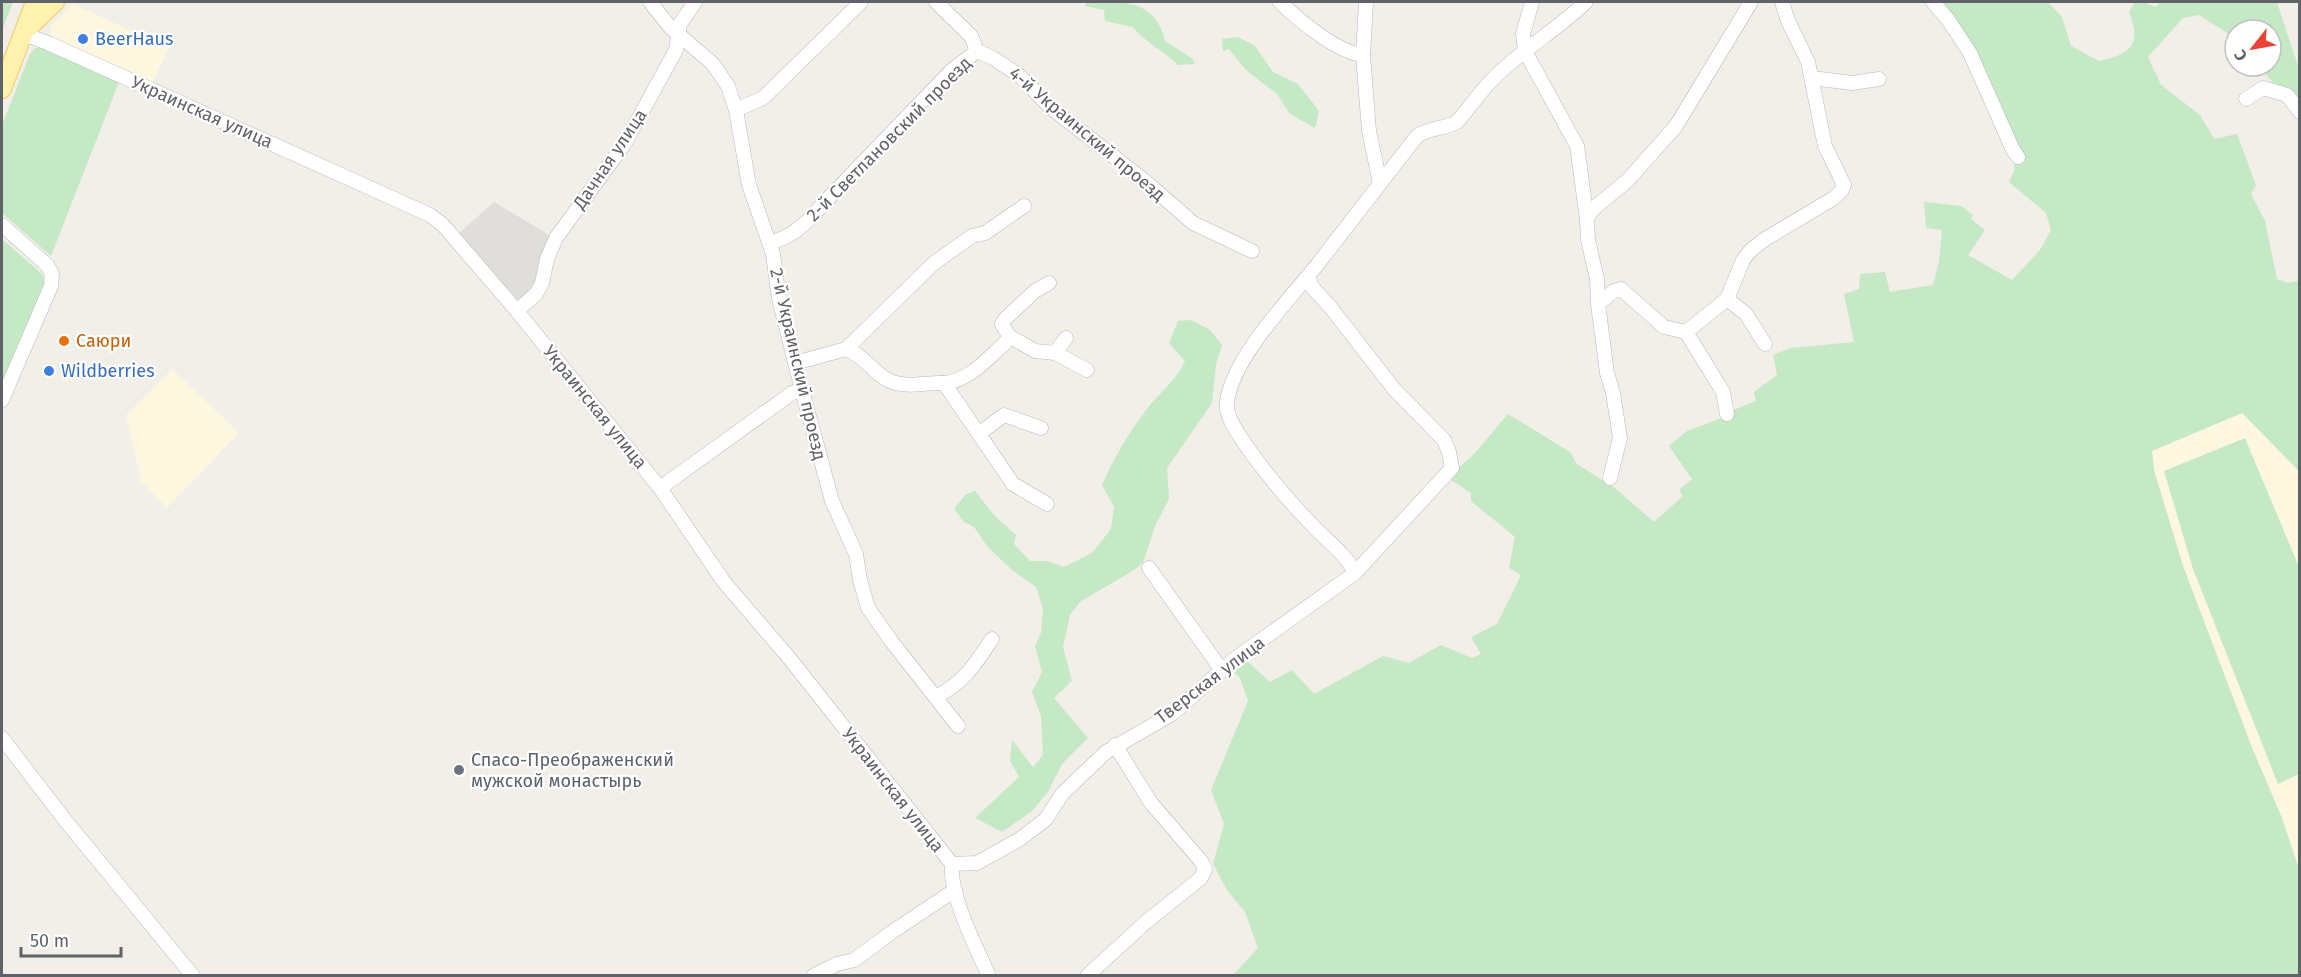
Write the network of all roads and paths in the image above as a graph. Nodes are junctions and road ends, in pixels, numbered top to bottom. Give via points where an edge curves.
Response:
1 (35, 2) edge
2 (55, 2) edge
3 (650, 2) edge
4 (695, 2) edge
5 (861, 2) edge
6 (936, 2) edge
7 (1280, 2) edge
8 (1366, 2) edge
9 (1532, 2) edge
10 (1586, 2) edge
11 (1751, 2) edge
12 (1782, 2) edge
13 (1934, 2) edge
14 (23, 34) junction
15 (677, 35) junction
16 (977, 51) junction
17 (1525, 51) junction
18 (1363, 55) junction
19 (1812, 78) junction
20 (1879, 80) dead end
21 (2, 88) edge
22 (2246, 99) dead end
23 (736, 110) junction
24 (2300, 112) edge
25 (2018, 157) dead end
26 (1380, 183) junction
27 (1024, 206) dead end
28 (1587, 219) junction
29 (2, 225) edge
30 (770, 242) junction
31 (1252, 251) dead end
32 (1308, 276) junction
33 (1049, 283) dead end
34 (1727, 299) junction
35 (1598, 304) junction
36 (517, 310) junction
37 (1686, 332) junction
38 (1010, 336) junction
39 (1066, 338) dead end
40 (1765, 344) dead end
41 (846, 349) junction
42 (1055, 354) junction
43 (795, 363) junction
44 (1087, 370) dead end
45 (944, 383) junction
46 (802, 390) junction
47 (2, 400) edge
48 (1727, 414) dead end
49 (1041, 428) dead end
50 (980, 433) junction
51 (1610, 478) dead end
52 (660, 488) junction
53 (1047, 504) dead end
54 (1149, 568) dead end
55 (1355, 573) junction
56 (992, 639) dead end
57 (1221, 669) junction
58 (936, 697) junction
59 (958, 726) dead end
60 (2, 738) edge
61 (1115, 745) junction
62 (952, 864) junction
63 (955, 890) junction
64 (193, 975) edge
65 (813, 975) edge
66 (989, 975) edge
67 (1087, 975) edge

1 - 14 main road
2 - 14 main road
3 - 15 street, 2-й Украинский проезд
4 - 15 street, Дачная улица
5 - 23 street via 763,98
6 - 16 street, 4-й Украинский проезд via 971,36
7 - 18 street via 1335,44 1352,54
8 - 18 street
9 - 17 street via 1523,34
10 - 17 street
11 - 28 street via 1676,126
12 - 19 street
13 - 25 street via 1970,53
14 - 21 main road
14 - 36 street, Украинская улица via 430,215
15 - 23 street, 2-й Украинский проезд via 713,64 728,86
15 - 36 street, Дачная улица via 675,50 625,143 556,238 536,294
16 - 30 street, 2-й Светлановский проезд via 952,70 810,220 780,240
16 - 31 street, 4-й Украинский проезд via 1020,76 1050,107 1192,223
17 - 26 street via 1493,78 1457,122 1417,136
17 - 28 street via 1577,146
18 - 26 street via 1369,131
19 - 20 street via 1852,83
19 - 34 street via 1825,146 1844,185 1834,198 1751,250
22 - 24 street via 2263,88 2287,95
23 - 30 street, 2-й Украинский проезд via 749,185
26 - 32 street
27 - 41 street via 934,263
28 - 35 street
29 - 47 street via 52,274 51,286
30 - 43 street, 2-й Украинский проезд
32 - 55 street via 1258,338 1236,375 1227,403 1228,414 1283,494
32 - 55 street, Тверская улица via 1312,287 1394,389 1444,440 1452,468
33 - 38 street via 1005,318 1002,324
34 - 37 street
34 - 40 street via 1746,314
35 - 37 street via 1621,289 1664,327
35 - 51 street via 1620,438
36 - 52 street, Украинская улица
37 - 48 street via 1723,392
38 - 42 street via 1035,351
38 - 45 street via 965,378
39 - 42 street
41 - 43 street
41 - 45 street via 888,380 906,385
42 - 44 street
43 - 46 street, 2-й Украинский проезд
45 - 50 street
46 - 52 street via 792,393
46 - 58 street, 2-й Украинский проезд via 832,501 856,554 868,608
49 - 50 street via 1004,415
50 - 53 street via 1013,484
52 - 62 street, Украинская улица via 724,582
54 - 57 street
55 - 57 street, Тверская улица
56 - 58 street via 969,674
57 - 61 street, Тверская улица via 1172,714
58 - 59 street, 2-й Украинский проезд
60 - 64 street
61 - 62 street, Тверская улица via 1071,784 1046,819 1020,840 977,863
61 - 67 street via 1151,803 1205,869 1201,878
62 - 63 street, Украинская улица
63 - 65 street via 854,960
63 - 66 street, Украинская улица

